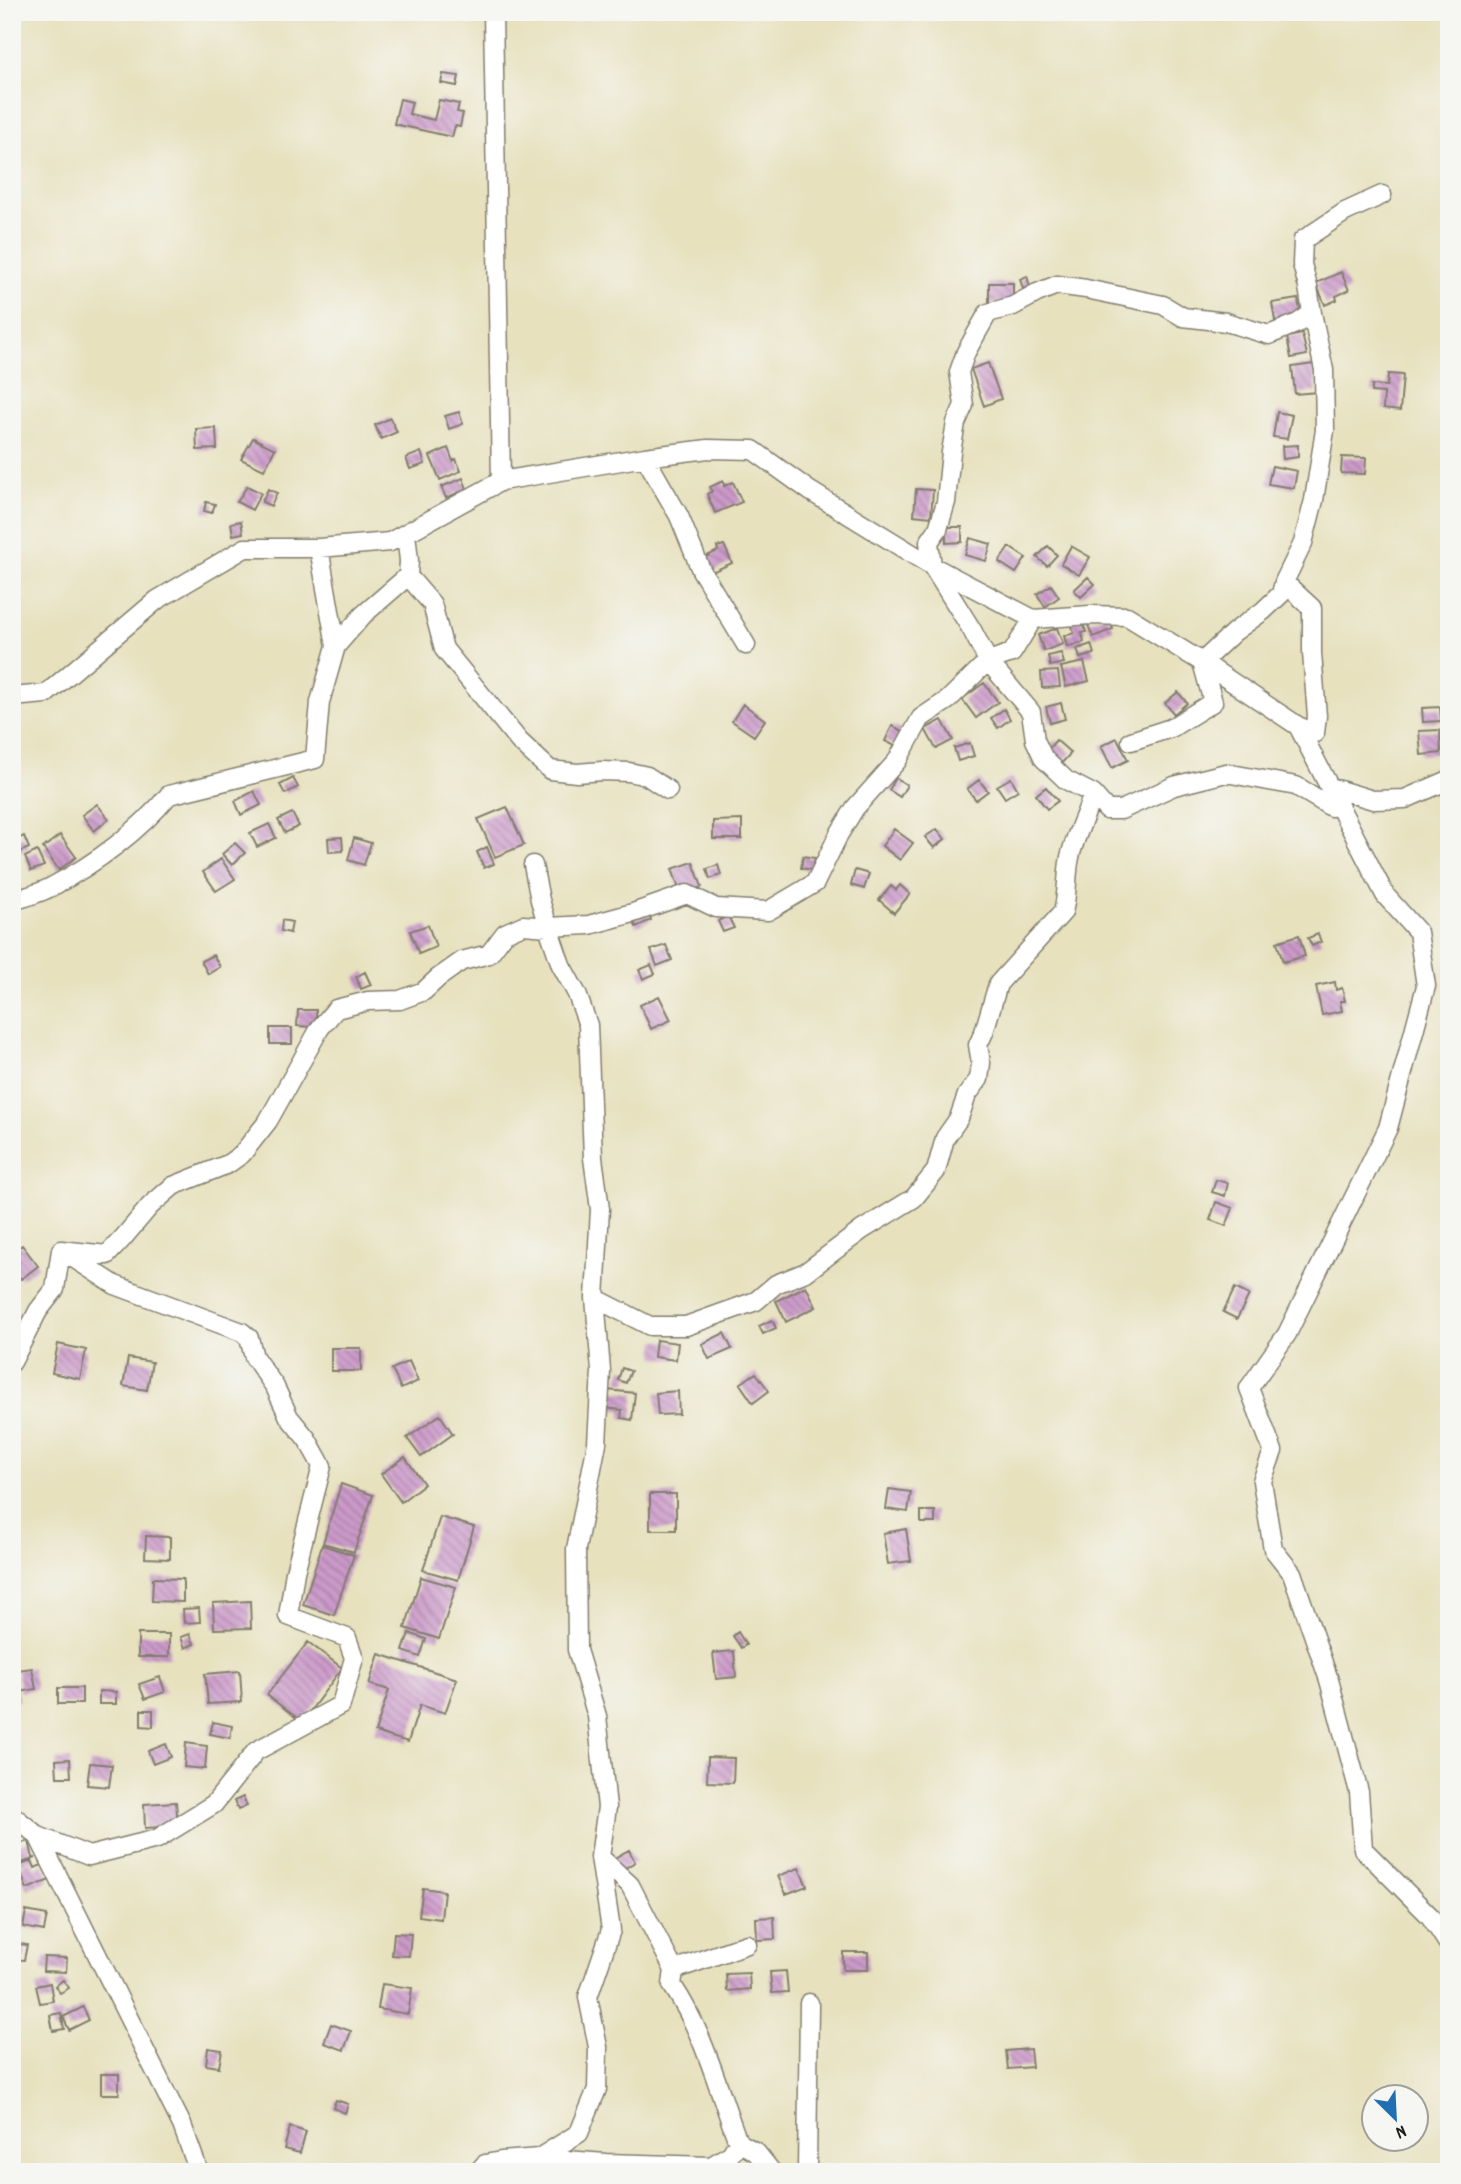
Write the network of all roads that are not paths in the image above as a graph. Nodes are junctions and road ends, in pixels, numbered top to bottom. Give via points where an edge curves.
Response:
1 (493, 12) edge
2 (1382, 195) dead end
3 (1312, 313) junction
4 (646, 457) junction
5 (501, 481) junction
6 (406, 533) junction
7 (319, 548) junction
8 (932, 566) junction
9 (408, 576) junction
10 (1284, 582) junction
11 (1033, 620) junction
12 (746, 645) dead end
13 (336, 646) junction
14 (988, 661) junction
15 (1202, 662) junction
16 (12, 697) edge
17 (1298, 726) junction
18 (1132, 741) dead end
19 (1449, 780) edge
20 (1330, 787) junction
21 (668, 790) dead end
22 (1093, 794) junction
23 (533, 865) dead end
24 (12, 901) edge
25 (548, 928) junction
26 (61, 1250) junction
27 (595, 1298) junction
28 (12, 1362) edge
29 (12, 1816) edge
30 (38, 1836) junction
31 (600, 1857) junction
32 (747, 1944) dead end
33 (1449, 1945) edge
34 (674, 1970) junction
35 (810, 2003) dead end
36 (738, 2142) junction
37 (539, 2158) junction
38 (199, 2172) edge
39 (478, 2172) edge
40 (772, 2172) edge
41 (807, 2172) edge

1 - 5 street
2 - 3 street via 1303,240 1302,264
3 - 8 street via 1269,335 1226,322 1183,317 1163,305 1057,285 988,313 959,372 964,405 956,423 946,502 929,542
3 - 10 street via 1324,370 1325,430 1303,543
4 - 5 street
4 - 8 street via 708,449 753,450
4 - 12 street via 679,516 701,570
5 - 6 street
6 - 7 street via 390,542
6 - 9 street
7 - 13 street
7 - 16 street via 245,548 157,600 46,694
8 - 11 street
8 - 14 street
9 - 13 street
9 - 21 street via 432,604 444,649 519,741 550,769 629,772 647,776
10 - 15 street via 1281,594
10 - 17 street via 1312,608 1315,733
11 - 14 street via 1012,653
11 - 15 street via 1127,615
13 - 24 street via 320,702 316,760 169,795 106,854 52,887
14 - 22 street via 1031,712 1035,740 1044,759 1066,780
14 - 25 street via 948,700 921,718 897,761 855,808 816,883 768,911 716,908 687,894 589,925
15 - 17 street
15 - 18 street via 1213,702 1171,727
17 - 20 street
19 - 20 street via 1405,799 1373,800
20 - 22 street via 1331,807 1296,786 1226,773 1174,786 1121,810 1107,810
20 - 33 street via 1385,895 1418,932 1426,986 1388,1128 1287,1334 1249,1388 1273,1451 1262,1481 1273,1549 1292,1573 1329,1680 1359,1792 1363,1849 1430,1916
22 - 27 street via 1071,853 1063,912 998,984 978,1045 979,1079 945,1138 936,1171 914,1198 756,1301 686,1326 650,1326
23 - 25 street
25 - 26 street via 523,925 505,933 489,954 462,961 424,991 400,1000 336,1009 320,1028 268,1121 242,1154 173,1186 107,1255
25 - 27 street via 588,1026 593,1158 600,1209
26 - 28 street via 55,1289
26 - 30 street via 115,1285 249,1338 254,1357 322,1465 288,1616 347,1638 354,1658 341,1705 256,1751 214,1804 158,1839 89,1856
27 - 31 street via 601,1371 597,1443 576,1549 577,1650 597,1716 607,1807
29 - 30 street
30 - 38 street via 181,2124
31 - 34 street via 631,1885
31 - 37 street via 611,1930 588,1997 598,2047 597,2088 579,2133
32 - 34 street
34 - 36 street via 672,1985 689,2009
35 - 41 street
36 - 37 street via 731,2154 711,2166
36 - 40 street via 756,2152
37 - 39 street via 485,2164

